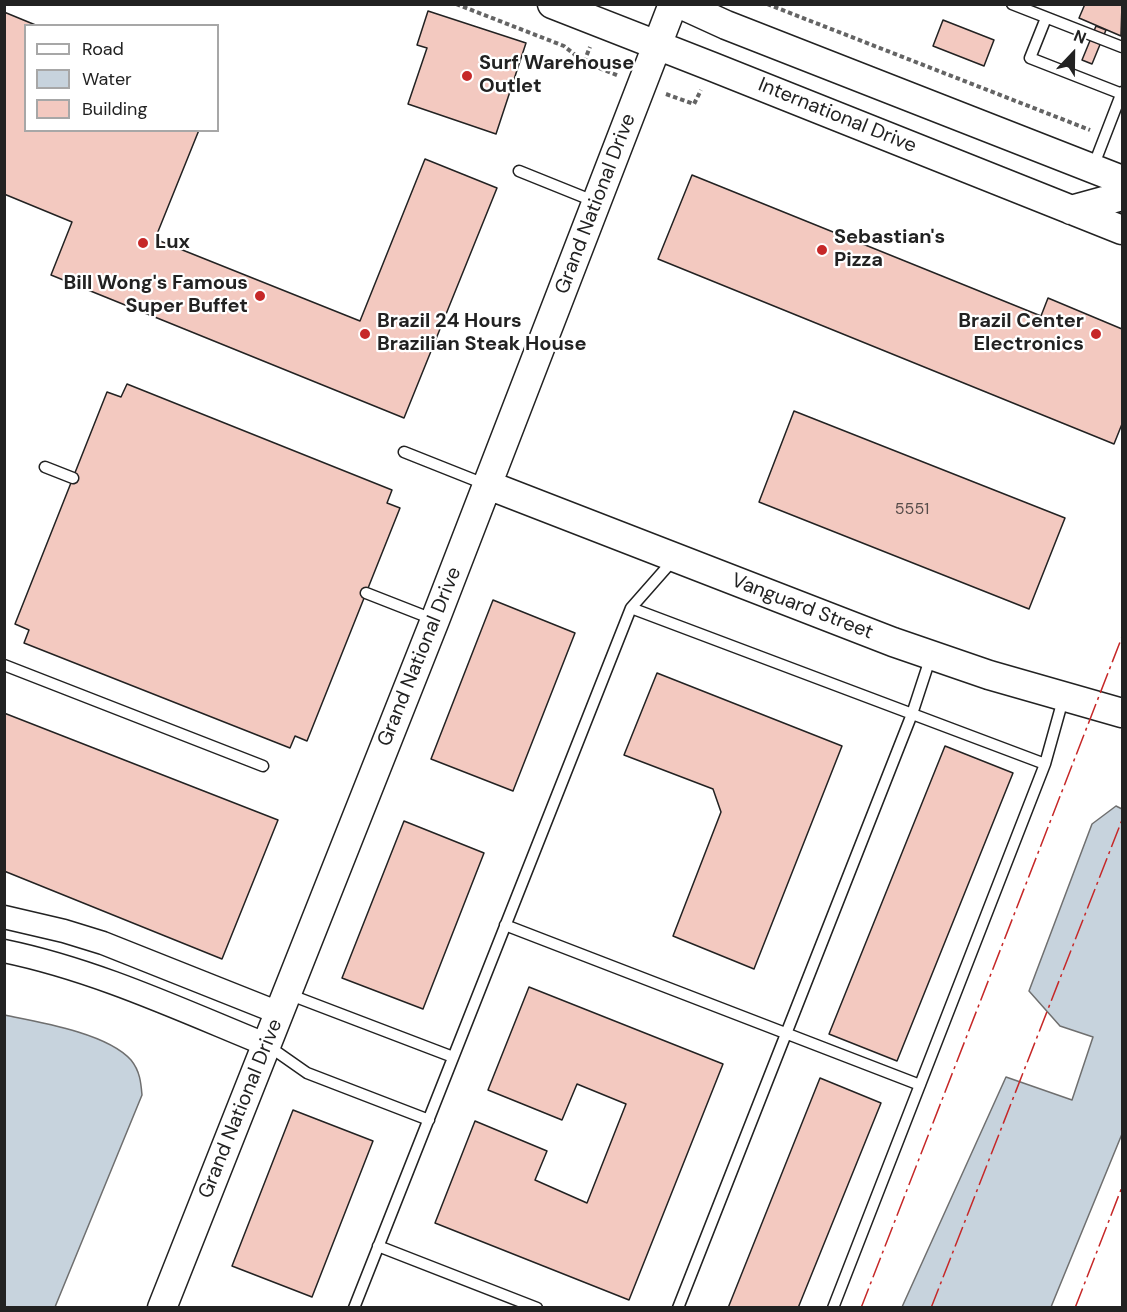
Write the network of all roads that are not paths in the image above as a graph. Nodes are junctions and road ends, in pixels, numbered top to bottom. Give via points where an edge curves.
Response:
1 (552, 4) edge
2 (673, 4) edge
3 (680, 4) edge
4 (1012, 4) edge
5 (1046, 18) junction
6 (657, 45) junction
7 (1122, 48) edge
8 (1122, 93) edge
9 (1092, 169) junction
10 (519, 171) dead end
11 (1122, 180) edge
12 (1122, 196) edge
13 (596, 202) junction
14 (1071, 210) junction
15 (1122, 230) edge
16 (404, 452) dead end
17 (45, 466) dead end
18 (73, 478) dead end
19 (488, 485) junction
20 (675, 558) junction
21 (366, 593) dead end
22 (631, 608) junction
23 (435, 620) junction
24 (931, 655) junction
25 (4, 665) edge
26 (1064, 696) junction
27 (1122, 713) edge
28 (912, 714) junction
29 (1045, 764) junction
30 (263, 766) dead end
31 (4, 917) edge
32 (506, 925) junction
33 (4, 951) edge
34 (283, 1003) junction
35 (786, 1034) junction
36 (267, 1045) junction
37 (453, 1057) junction
38 (920, 1085) junction
39 (429, 1120) junction
40 (378, 1246) junction
41 (162, 1308) edge
42 (354, 1308) edge
43 (537, 1308) edge
44 (678, 1308) edge
45 (833, 1308) edge

1 - 6 street, International Drive
2 - 6 street, Grand National Drive
3 - 9 street
4 - 5 lane
5 - 7 lane
5 - 8 lane via 1030,58
6 - 13 street, Grand National Drive
6 - 14 street, International Drive
8 - 9 lane
9 - 11 street
10 - 13 lane
12 - 14 street
13 - 19 street, Grand National Drive
14 - 15 street, International Drive
16 - 19 lane
17 - 18 lane
19 - 20 street, Vanguard Street
19 - 23 street, Grand National Drive
20 - 22 lane
20 - 24 street, Vanguard Street
21 - 23 lane
22 - 28 lane
22 - 32 lane
23 - 34 street, Grand National Drive
24 - 26 street, Vanguard Street
24 - 28 lane
25 - 30 lane
26 - 27 street, Vanguard Street
26 - 29 lane
28 - 29 lane
28 - 35 lane
29 - 38 lane
31 - 34 street via 104,943
32 - 35 lane
32 - 37 lane
33 - 36 street via 111,981
34 - 36 street, Grand National Drive
34 - 37 lane
35 - 38 lane
35 - 44 lane
36 - 39 lane via 307,1073
36 - 41 street, Grand National Drive
37 - 39 lane
38 - 45 lane
39 - 40 lane
40 - 42 lane
40 - 43 lane

